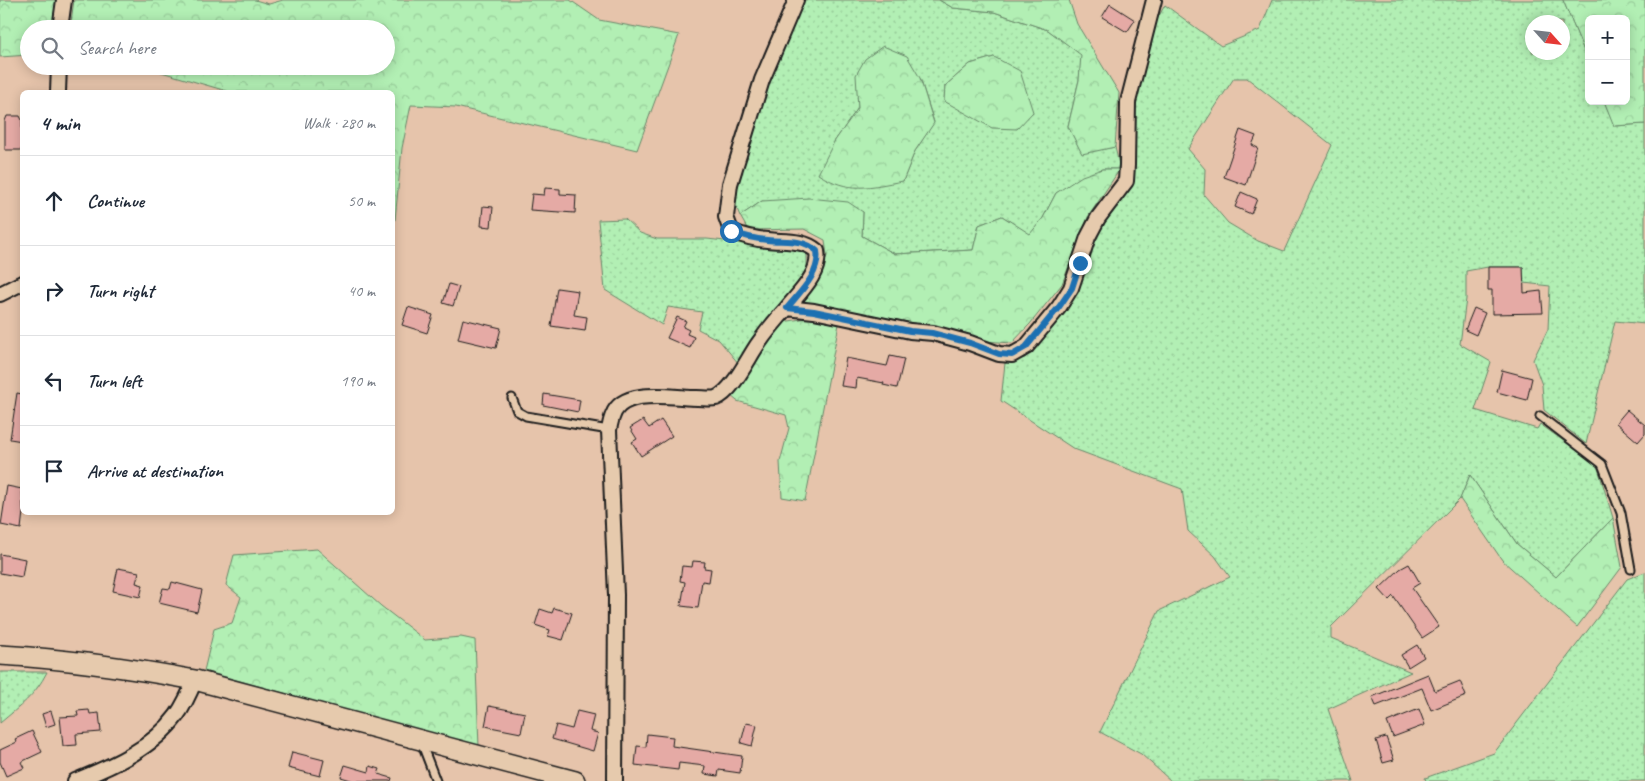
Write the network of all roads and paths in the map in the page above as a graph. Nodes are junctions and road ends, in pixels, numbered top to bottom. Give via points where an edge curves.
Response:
1 (64, 0) edge
2 (796, 0) edge
3 (1154, 0) edge
4 (61, 20) edge
5 (59, 75) edge
6 (58, 90) edge
7 (20, 284) edge
8 (0, 294) edge
9 (787, 308) junction
10 (512, 398) dead end
11 (1540, 416) dead end
12 (609, 430) junction
13 (1631, 568) dead end
14 (0, 656) edge
15 (195, 680) junction
16 (420, 740) junction
17 (75, 781) edge
18 (436, 781) edge
19 (575, 781) edge
20 (615, 781) edge

1 - 4 street
2 - 9 street via 762,80 730,184 726,217 731,231 767,240 805,243 817,251 817,266 812,276
3 - 9 street via 1128,102 1126,181 1098,218 1072,288 1026,347 1012,355 999,354 932,333
5 - 6 street
7 - 8 street
9 - 12 street via 737,378 716,398 646,395 632,398 613,413
10 - 12 lane via 517,411 526,416
11 - 13 lane via 1602,464 1621,512
12 - 20 street via 616,594
14 - 15 street via 64,659
15 - 16 street
15 - 17 street via 178,714 141,750
16 - 18 lane
16 - 19 street

